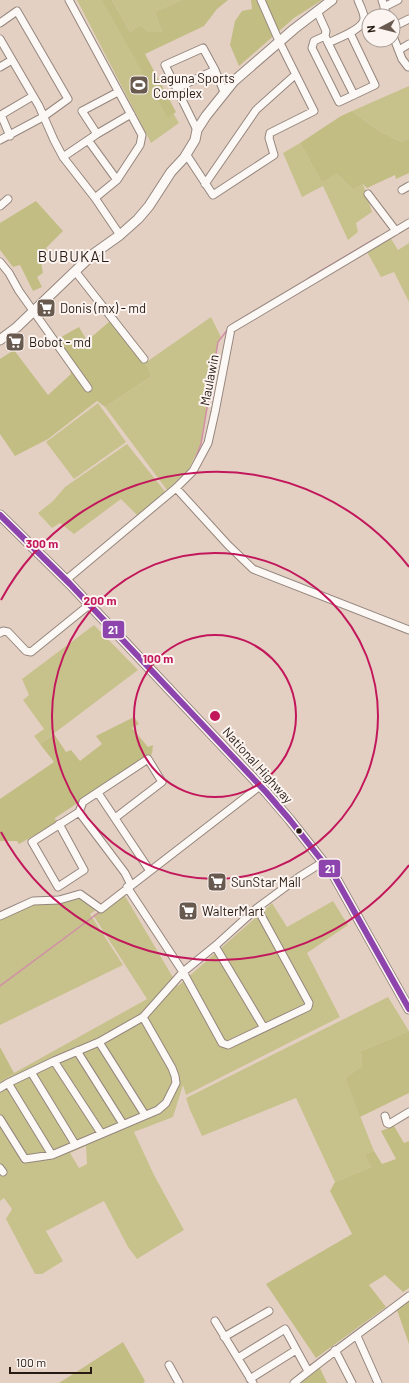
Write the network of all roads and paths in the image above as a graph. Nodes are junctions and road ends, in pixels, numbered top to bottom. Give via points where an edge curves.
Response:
1 (69, 0) edge
2 (261, 0) edge
3 (332, 0) edge
4 (358, 0) edge
5 (398, 0) edge
6 (383, 3) edge
7 (317, 11) junction
8 (0, 23) edge
9 (350, 33) junction
10 (325, 36) junction
11 (0, 40) edge
12 (279, 41) junction
13 (328, 43) junction
14 (409, 44) edge
15 (398, 50) joint
16 (12, 60) junction
17 (0, 67) edge
18 (409, 67) edge
19 (215, 70) junction
20 (295, 75) junction
21 (177, 88) junction
22 (118, 92) junction
23 (224, 92) junction
24 (354, 95) junction
25 (33, 96) junction
26 (131, 114) junction
27 (43, 117) junction
28 (197, 130) junction
29 (98, 134) junction
30 (10, 136) junction
31 (0, 140) edge
32 (88, 140) junction
33 (186, 154) junction
34 (63, 157) junction
35 (117, 180) junction
36 (205, 184) junction
37 (409, 186) edge
38 (402, 190) dead end
39 (368, 194) dead end
40 (95, 198) junction
41 (8, 199) dead end
42 (0, 206) edge
43 (409, 223) edge
44 (396, 231) junction
45 (120, 235) junction
46 (0, 262) edge
47 (75, 271) junction
48 (34, 311) junction
49 (0, 340) edge
50 (144, 358) dead end
51 (88, 388) dead end
52 (176, 488) junction
53 (0, 515) edge
54 (66, 580) junction
55 (89, 605) junction
56 (409, 630) edge
57 (0, 633) edge
58 (260, 786) junction
59 (98, 793) junction
60 (79, 812) junction
61 (115, 818) junction
62 (59, 824) junction
63 (323, 862) junction
64 (150, 871) junction
65 (129, 886) junction
66 (257, 908) junction
67 (0, 916) edge
68 (215, 946) junction
69 (184, 972) junction
70 (409, 1010) edge
71 (143, 1017) junction
72 (264, 1028) junction
73 (99, 1042) junction
74 (77, 1051) junction
75 (54, 1061) junction
76 (31, 1072) junction
77 (8, 1083) junction
78 (0, 1088) edge
79 (409, 1112) edge
80 (145, 1115) junction
81 (385, 1116) dead end
82 (0, 1119) edge
83 (123, 1124) junction
84 (102, 1133) junction
85 (76, 1144) junction
86 (52, 1155) junction
87 (409, 1296) edge
88 (269, 1311) dead end
89 (215, 1321) dead end
90 (357, 1336) junction
91 (224, 1337) junction
92 (296, 1350) junction
93 (336, 1350) junction
94 (238, 1358) junction
95 (169, 1365) dead end
96 (308, 1371) junction
97 (251, 1381) edge
98 (179, 1383) edge
99 (294, 1383) edge
100 (352, 1383) edge
101 (378, 1383) edge

1 - 22 street
2 - 12 street
3 - 7 main road
4 - 9 street via 364,21
5 - 6 street
7 - 10 street via 326,31
7 - 12 main road
8 - 27 street via 17,11 68,100
9 - 13 street
9 - 24 street via 375,85
10 - 13 street
10 - 24 street via 314,41 312,48 339,102
11 - 16 street
12 - 20 street
12 - 23 main road
13 - 24 street
14 - 15 street
15 - 18 street
16 - 17 street
16 - 25 street
19 - 21 street
19 - 21 street via 203,48 165,64
19 - 23 street
20 - 36 street via 256,110
20 - 36 street via 314,111 270,133 274,155 213,195
21 - 28 street
22 - 26 street
22 - 29 street via 82,111
23 - 28 main road
25 - 27 street
25 - 30 street via 1,115
26 - 29 street
26 - 35 street via 142,135 140,145
27 - 30 street
27 - 34 street
28 - 33 main road via 195,140
29 - 32 street
30 - 31 street
32 - 34 street
32 - 35 street
33 - 36 street
33 - 45 main road via 144,212
34 - 40 street
35 - 40 street
37 - 38 street
39 - 44 street
40 - 45 street
41 - 42 street
43 - 44 street, Maulawin
44 - 52 street, Maulawin via 231,329 208,443 193,471
45 - 47 main road
46 - 48 street
47 - 48 main road
47 - 50 street
48 - 49 main road
48 - 51 street
52 - 54 street, Maulawin
52 - 56 street via 252,569
53 - 54 main road, National Highway
54 - 55 main road, National Highway
55 - 57 street via 31,652 26,651 8,632
55 - 58 main road, National Highway
58 - 63 main road, National Highway
58 - 64 street
59 - 60 street via 83,802
59 - 61 street
59 - 61 street via 148,760 162,782
60 - 62 street
60 - 65 street via 125,873
61 - 64 street
62 - 62 street via 32,842 58,887 84,870
63 - 66 street
63 - 70 main road, National Highway via 331,870
64 - 65 street
65 - 67 street via 101,909 80,894 59,900 33,901
65 - 69 street
66 - 68 street
66 - 72 street via 309,1004 308,1007
68 - 69 street
68 - 72 street
69 - 71 street
69 - 72 street via 222,1043 234,1043
71 - 73 street
71 - 80 street via 172,1068 176,1082 166,1102 158,1110
73 - 74 street
73 - 80 street
74 - 75 street
74 - 83 street
75 - 76 street
75 - 84 street
76 - 77 street
76 - 85 street
77 - 78 street
77 - 86 street
79 - 81 street via 389,1124 386,1123
80 - 83 street
82 - 86 street via 25,1160
83 - 84 street
84 - 85 street
85 - 86 street
87 - 90 street
88 - 91 street
89 - 91 street
90 - 93 street
90 - 101 street
91 - 94 street
92 - 94 street via 285,1329
92 - 96 street
92 - 97 street
93 - 96 street
93 - 100 street
94 - 97 street
95 - 98 street
96 - 99 street

